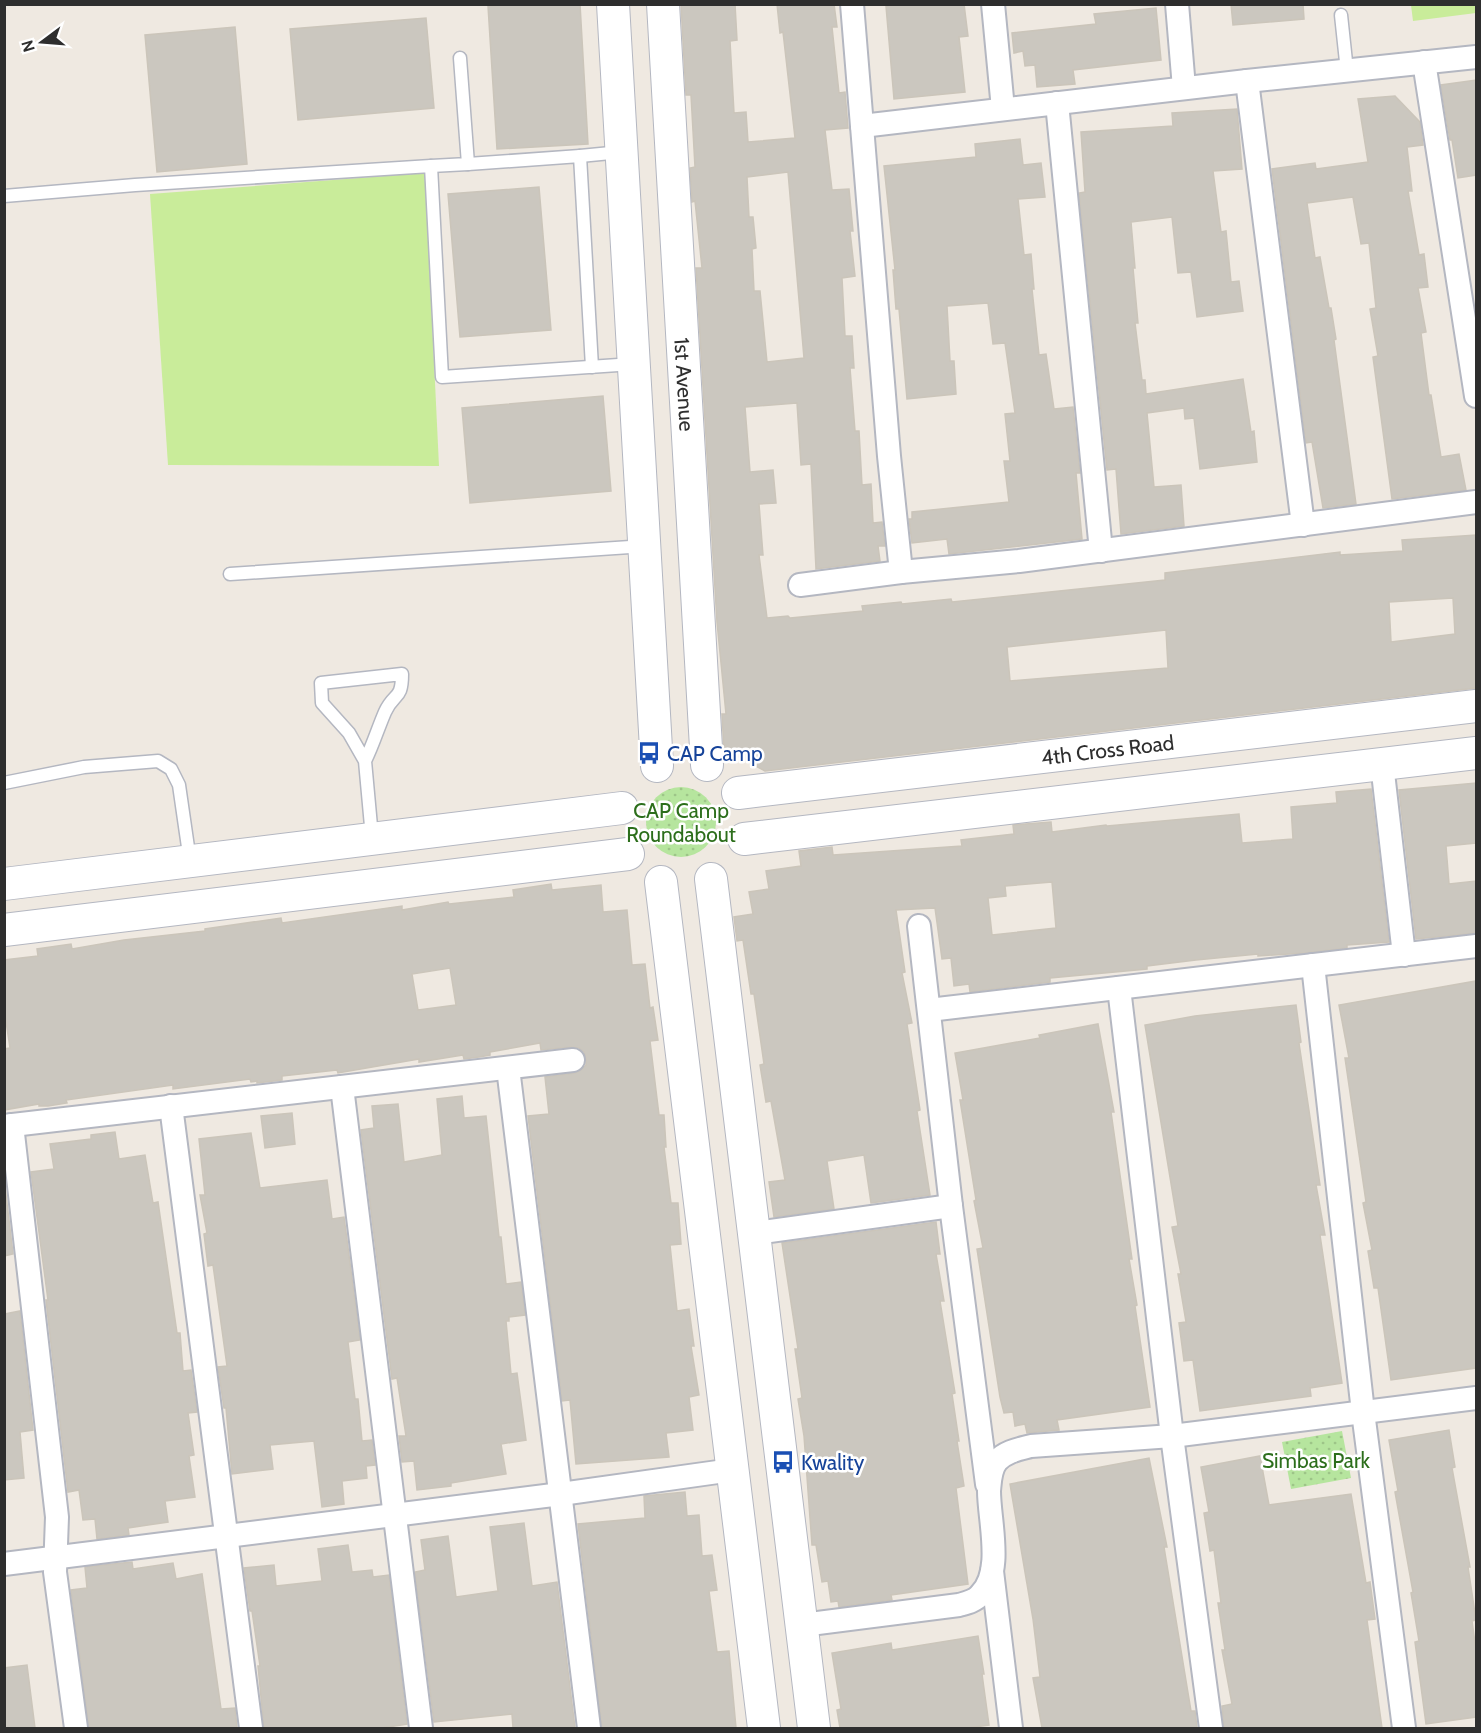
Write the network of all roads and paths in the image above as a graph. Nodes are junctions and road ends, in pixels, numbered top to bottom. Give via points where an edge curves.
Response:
1 (613, 4) edge
2 (663, 4) edge
3 (852, 4) edge
4 (993, 4) edge
5 (1177, 4) edge
6 (1341, 15) dead end
7 (1476, 57) edge
8 (460, 58) dead end
9 (1424, 62) junction
10 (1347, 71) junction
11 (1247, 81) junction
12 (1184, 88) junction
13 (1057, 103) junction
14 (1004, 109) junction
15 (862, 126) junction
16 (622, 152) junction
17 (580, 156) junction
18 (468, 164) junction
19 (431, 166) junction
20 (4, 196) edge
21 (634, 364) junction
22 (592, 367) junction
23 (1476, 396) edge
24 (1476, 502) edge
25 (1303, 525) junction
26 (645, 546) junction
27 (1101, 551) junction
28 (901, 572) junction
29 (230, 574) dead end
30 (800, 585) dead end
31 (1476, 706) edge
32 (1476, 753) edge
33 (365, 761) junction
34 (1008, 761) junction
35 (1382, 764) junction
36 (657, 765) junction
37 (707, 765) junction
38 (4, 783) edge
39 (738, 793) junction
40 (1028, 806) junction
41 (622, 808) junction
42 (995, 810) junction
43 (372, 838) junction
44 (744, 839) junction
45 (628, 854) junction
46 (190, 861) junction
47 (711, 879) junction
48 (661, 882) junction
49 (4, 884) edge
50 (919, 926) dead end
51 (4, 930) edge
52 (1476, 946) edge
53 (1404, 955) junction
54 (1313, 965) junction
55 (1119, 988) junction
56 (929, 1010) junction
57 (573, 1060) dead end
58 (508, 1068) junction
59 (342, 1087) junction
60 (171, 1106) junction
61 (8, 1125) edge
62 (951, 1206) junction
63 (755, 1233) junction
64 (768, 1340) junction
65 (718, 1347) junction
66 (1476, 1398) edge
67 (1363, 1412) junction
68 (1172, 1436) junction
69 (732, 1470) junction
70 (561, 1494) junction
71 (989, 1504) junction
72 (395, 1515) junction
73 (227, 1536) junction
74 (55, 1558) junction
75 (4, 1564) edge
76 (992, 1572) junction
77 (802, 1625) junction
78 (76, 1728) edge
79 (251, 1728) edge
80 (421, 1728) edge
81 (589, 1728) edge
82 (764, 1728) edge
83 (814, 1728) edge
84 (1011, 1728) edge
85 (1211, 1728) edge
86 (1404, 1728) edge

1 - 16 main road
2 - 37 main road, 1st Avenue
3 - 15 street
4 - 14 street
5 - 12 street
6 - 10 lane
7 - 9 street
8 - 18 lane
9 - 10 street
9 - 23 street
10 - 11 street
11 - 12 street
11 - 25 street
12 - 13 street
13 - 14 street
13 - 27 street
14 - 15 street
15 - 28 street
16 - 17 lane
16 - 21 main road
17 - 18 lane
17 - 22 lane
18 - 19 lane
19 - 20 lane
19 - 22 lane via 442,377
21 - 22 lane
21 - 26 main road
24 - 25 street
25 - 27 street
26 - 29 lane
26 - 36 main road
27 - 28 street
28 - 30 street
31 - 34 main road, 4th Cross Road
32 - 35 main road
33 - 33 lane via 386,710 402,691 402,674 321,683 322,703 348,733
33 - 43 lane
34 - 39 main road, 4th Cross Road
34 - 40 main road via 1035,770 1039,793
34 - 42 main road via 978,777 979,798
35 - 40 main road
35 - 53 street
36 - 37 main road via 686,760
36 - 41 main road via 626,795
37 - 39 main road via 726,777
38 - 46 lane via 84,767 158,761 171,769 179,785
39 - 44 main road via 745,812
40 - 42 main road
41 - 43 main road
41 - 45 main road via 621,833
42 - 44 main road
43 - 46 main road
44 - 47 main road via 738,854 721,874
45 - 48 main road via 640,869
45 - 51 main road
46 - 49 main road
47 - 48 main road via 679,886
47 - 63 main road
48 - 65 main road
50 - 56 street
52 - 53 street
53 - 54 street
54 - 55 street
54 - 67 street
55 - 56 street
55 - 68 street
56 - 62 street
57 - 58 street
58 - 59 street
58 - 70 street
59 - 60 street
59 - 72 street
60 - 61 street
60 - 73 street
61 - 74 street via 57,1517
62 - 63 street
62 - 71 street
63 - 64 main road
64 - 65 main road
64 - 77 main road
65 - 69 main road
66 - 67 street
67 - 68 street
67 - 86 street
68 - 71 street via 1031,1446 1011,1452 997,1461 990,1476
68 - 85 street
69 - 70 street
69 - 82 main road
70 - 72 street
70 - 81 street
71 - 76 street
72 - 73 street
72 - 80 street
73 - 74 street
73 - 79 street
74 - 75 street
74 - 78 street
76 - 77 street via 980,1596 959,1605
76 - 84 street
77 - 83 main road

